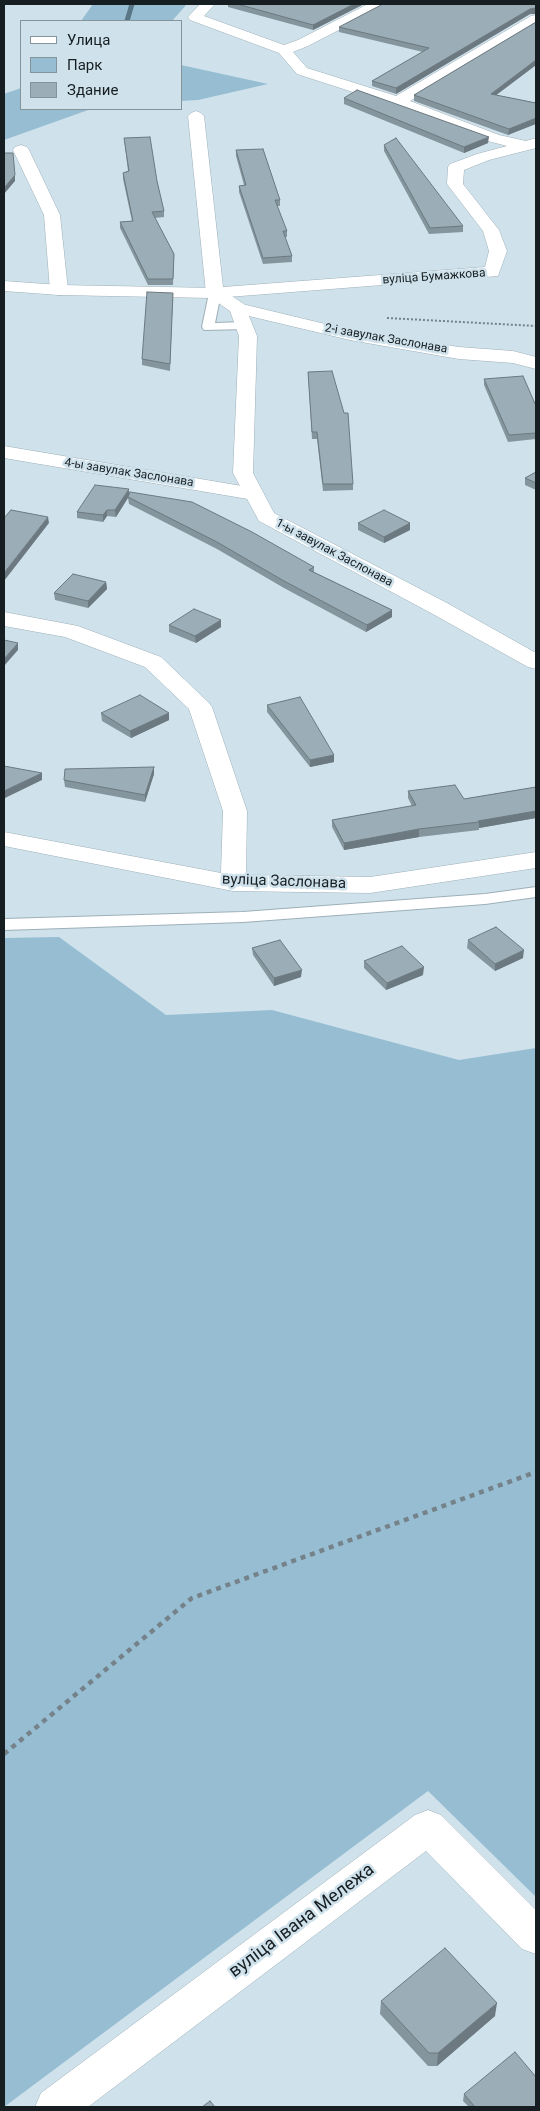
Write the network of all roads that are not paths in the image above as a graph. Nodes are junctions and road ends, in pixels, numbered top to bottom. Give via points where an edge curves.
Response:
1 (208, 4) edge
2 (378, 4) edge
3 (536, 19) edge
4 (284, 50) junction
5 (398, 102) junction
6 (196, 116) dead end
7 (532, 146) edge
8 (21, 150) dead end
9 (4, 286) edge
10 (59, 290) junction
11 (215, 293) junction
12 (241, 317) junction
13 (536, 363) edge
14 (4, 452) edge
15 (254, 494) junction
16 (4, 619) edge
17 (536, 662) edge
18 (4, 839) edge
19 (536, 860) edge
20 (233, 882) junction
21 (536, 892) edge
22 (4, 925) edge
23 (536, 1936) edge
24 (54, 2107) edge

1 - 4 street, вуліца Бумажкова via 195,17
2 - 4 street
3 - 5 street
4 - 5 street, вуліца Бумажкова via 302,71
5 - 7 street, вуліца Бумажкова via 494,138
6 - 11 street
7 - 11 street, вуліца Бумажкова via 483,156 456,167 454,184 491,230 498,252 492,272
8 - 10 street via 52,215
9 - 10 street, вуліца Бумажкова
10 - 11 street, вуліца Бумажкова
11 - 12 street
11 - 12 lane via 208,327
12 - 13 street, 2-і завулак Заслонава
12 - 15 street, 1-ы завулак Заслонава via 248,336 243,473
14 - 15 street, 4-ы завулак Заслонава
15 - 17 street, 1-ы завулак Заслонава via 266,517
16 - 20 street via 70,631 153,662 200,707 235,811
18 - 20 street, вуліца Заслонава
19 - 20 street, вуліца Заслонава via 370,885
21 - 22 lane via 485,900 243,917
23 - 24 street, вуліца Івана Мележа via 428,1827

